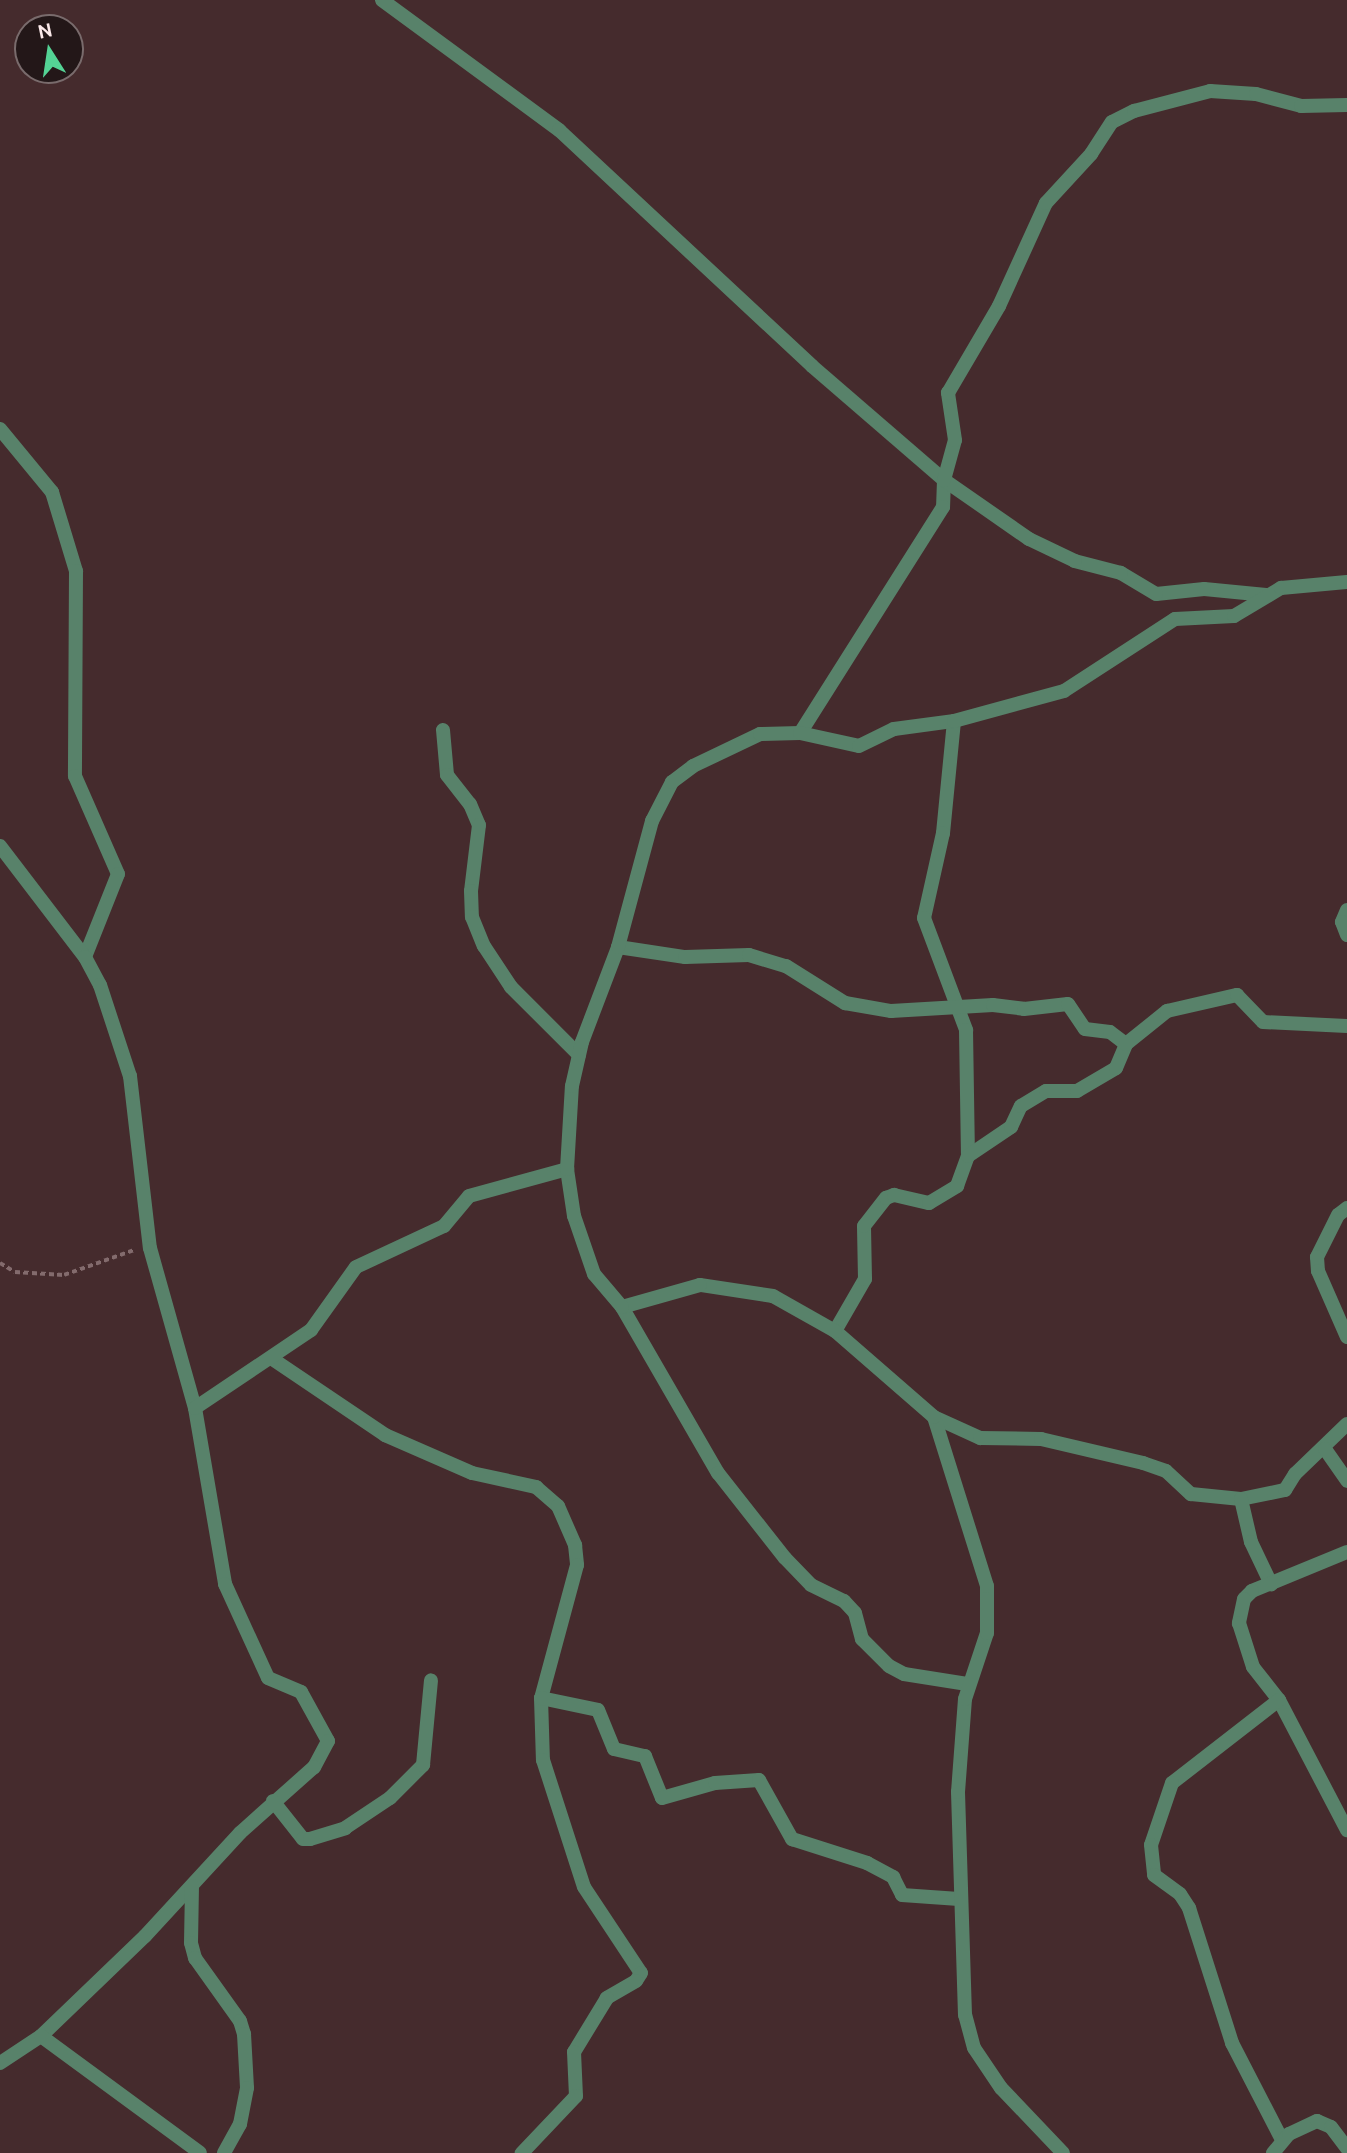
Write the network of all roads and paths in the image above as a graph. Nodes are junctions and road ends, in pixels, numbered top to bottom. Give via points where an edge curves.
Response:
1 (383, 0) edge
2 (1347, 105) edge
3 (0, 429) edge
4 (944, 480) junction
5 (1347, 582) edge
6 (1266, 594) junction
7 (954, 720) junction
8 (443, 730) dead end
9 (800, 733) junction
10 (0, 846) edge
11 (1347, 909) edge
12 (1347, 935) edge
13 (618, 947) junction
14 (85, 957) junction
15 (961, 1010) junction
16 (1347, 1026) edge
17 (1126, 1044) junction
18 (579, 1055) junction
19 (968, 1156) junction
20 (567, 1168) junction
21 (1347, 1208) edge
22 (150, 1248) junction
23 (0, 1263) edge
24 (622, 1307) junction
25 (835, 1331) junction
26 (1347, 1337) edge
27 (271, 1358) junction
28 (195, 1408) junction
29 (930, 1412) junction
30 (1347, 1424) edge
31 (1325, 1449) junction
32 (1347, 1481) edge
33 (1241, 1499) junction
34 (1347, 1552) edge
35 (1272, 1584) junction
36 (431, 1680) dead end
37 (967, 1684) junction
38 (541, 1698) junction
39 (1279, 1700) junction
40 (273, 1801) junction
41 (1347, 1830) edge
42 (192, 1886) junction
43 (959, 1899) junction
44 (41, 2036) junction
45 (0, 2063) edge
46 (1282, 2140) junction
47 (1347, 2148) edge
48 (200, 2153) edge
49 (224, 2153) edge
50 (522, 2153) edge
51 (1063, 2153) edge
52 (1273, 2153) edge

1 - 4 street via 559,130 812,366
2 - 4 street via 1301,106 1256,94 1210,91 1134,111 1112,122 1091,154 1046,203 999,306 948,393 955,440
3 - 14 street via 52,492 76,571 75,776 118,874
4 - 6 street via 1029,539 1075,561 1128,576 1156,594 1204,589
4 - 9 street via 943,507
5 - 6 street via 1294,585
6 - 7 street via 1234,616 1175,619 1127,646 1075,687
7 - 9 street via 894,729 859,747
7 - 15 street via 943,833 924,918
8 - 18 street via 447,775 470,804 479,825 472,917 484,946 511,987
9 - 13 street via 771,732 744,740 672,782 652,821
10 - 14 street
11 - 12 street via 1342,922
13 - 15 street via 685,957 749,955 786,966 845,1003 891,1011
13 - 18 street
14 - 22 street via 100,985 130,1076
15 - 17 street via 1072,1005 1084,1029 1110,1032
15 - 19 street via 968,1044 964,1094
16 - 17 street via 1263,1023 1237,995 1167,1011
17 - 19 street via 1116,1068 1077,1091 1042,1093 1021,1106 1008,1130
18 - 20 street
19 - 25 street via 957,1186 929,1203 890,1196 864,1226 865,1279
20 - 24 street via 585,1255
20 - 27 street via 469,1196 444,1226 356,1267 311,1330
21 - 26 street via 1338,1215 1317,1257 1318,1270
22 - 23 path via 64,1275 15,1272
22 - 28 street
24 - 25 street via 700,1285 718,1285 773,1296
24 - 37 street via 733,1495 805,1580 844,1601 855,1613 862,1639 889,1666 904,1674
25 - 29 street
27 - 28 street
27 - 38 street via 385,1435 472,1473 525,1483 558,1506 575,1545 577,1566
28 - 40 street via 229,1595 268,1678 301,1692 328,1741 323,1756
29 - 33 street via 972,1437 1049,1440 1166,1471 1191,1494
29 - 37 street via 987,1586 987,1633
30 - 31 street
31 - 32 street
31 - 33 street via 1295,1474 1285,1490
33 - 35 street via 1251,1542
34 - 35 street
35 - 39 street via 1244,1600 1239,1623 1253,1667
36 - 40 street via 423,1765 390,1798 345,1828 310,1839 303,1839
37 - 43 street via 958,1805
38 - 43 street via 598,1710 614,1749 645,1756 662,1798 716,1783 760,1780 792,1839 877,1868 893,1877 902,1895
38 - 50 street via 543,1759 575,1866 615,1939 641,1973 607,1998 574,2052 576,2096
39 - 41 street
39 - 46 street via 1172,1783 1151,1845 1154,1875 1180,1894 1189,1908 1232,2043
40 - 42 street
42 - 44 street
42 - 49 street via 195,1958 240,2021 244,2034 247,2088 240,2124
43 - 51 street via 962,1993 974,2048 1001,2088
44 - 45 street
44 - 48 street
46 - 47 street via 1309,2123 1325,2122
46 - 52 street

